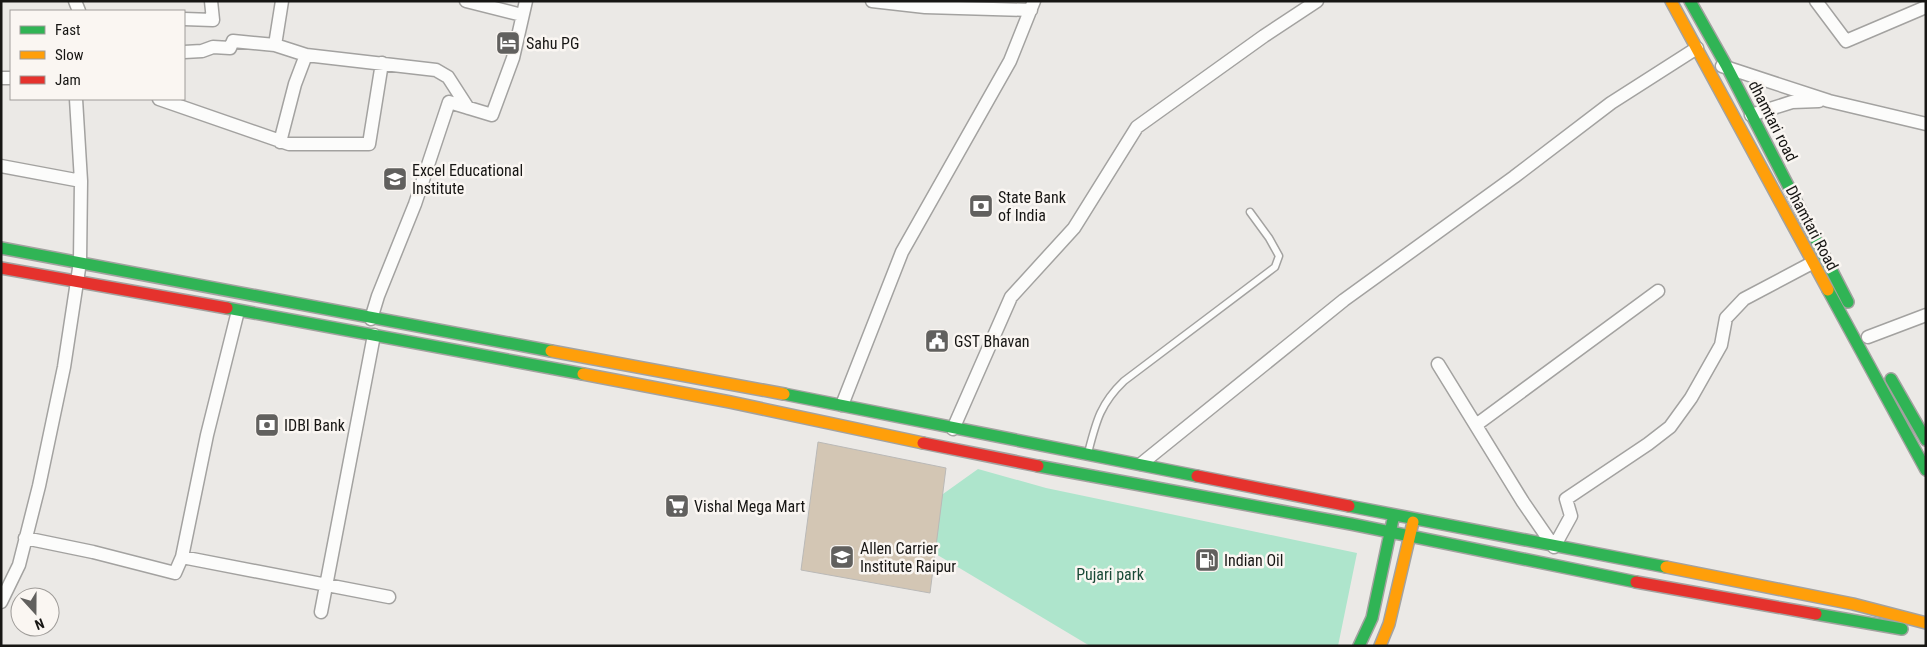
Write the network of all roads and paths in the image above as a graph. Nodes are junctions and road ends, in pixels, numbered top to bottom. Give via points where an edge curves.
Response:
1 (211, 1) edge
2 (282, 1) edge
3 (466, 1) edge
4 (526, 1) edge
5 (872, 1) edge
6 (1317, 1) edge
7 (1671, 1) edge
8 (1690, 1) edge
9 (1816, 1) edge
10 (897, 3) edge
11 (1032, 6) edge
12 (1926, 7) edge
13 (522, 15) junction
14 (185, 19) edge
15 (276, 45) junction
16 (1698, 48) junction
17 (185, 52) edge
18 (306, 55) junction
19 (382, 63) junction
20 (1726, 65) junction
21 (1708, 66) junction
22 (76, 100) edge
23 (162, 100) edge
24 (1829, 100) junction
25 (468, 108) junction
26 (1751, 115) junction
27 (1926, 124) edge
28 (280, 142) junction
29 (1, 166) edge
30 (81, 181) junction
31 (1250, 212) dead end
32 (1, 248) edge
33 (80, 262) junction
34 (1812, 263) junction
35 (1, 268) edge
36 (77, 283) junction
37 (1658, 290) dead end
38 (238, 312) junction
39 (1926, 315) edge
40 (371, 319) junction
41 (374, 335) junction
42 (1870, 342) joint
43 (1438, 364) dead end
44 (1887, 372) dead end
45 (842, 405) junction
46 (1476, 425) junction
47 (952, 429) junction
48 (1926, 440) edge
49 (1088, 454) junction
50 (1141, 464) junction
51 (1926, 470) edge
52 (1394, 516) junction
53 (1414, 520) junction
54 (1390, 532) junction
55 (1410, 536) junction
56 (25, 538) junction
57 (1554, 547) junction
58 (182, 557) junction
59 (326, 586) junction
60 (388, 597) dead end
61 (1, 602) edge
62 (321, 612) dead end
63 (1926, 622) edge
64 (1926, 635) edge
65 (1382, 645) edge
66 (1359, 646) edge

1 - 14 street via 213,20
2 - 15 street
3 - 13 street
4 - 13 street
5 - 10 street
6 - 47 street via 1137,127 1074,228 1011,297
7 - 16 main road, Dhamtari Road
8 - 20 main road, dhamtari road
9 - 12 street via 1846,41
10 - 11 street
11 - 45 street via 1010,61 902,252
13 - 25 street via 513,58 492,115
15 - 17 street via 233,41 230,48
15 - 18 street
16 - 21 main road, Dhamtari Road
16 - 50 street via 1611,103 1344,300
18 - 19 street
18 - 28 street
19 - 25 street via 436,70 448,77
19 - 28 street via 369,144
20 - 21 street
20 - 24 street
20 - 26 main road, dhamtari road
21 - 34 main road, Dhamtari Road
22 - 30 street
23 - 28 street
24 - 26 street via 1792,102
24 - 27 street
25 - 40 street via 449,102 416,204
26 - 42 main road, dhamtari road
29 - 30 street
30 - 33 street
31 - 49 lane via 1276,248 1279,256 1276,267 1124,381 1101,409
32 - 33 main road
33 - 36 street
33 - 40 main road
34 - 51 main road, Dhamtari Road
34 - 57 street via 1744,299 1726,318 1721,344 1691,398 1670,427 1566,499 1571,516
35 - 36 main road
36 - 38 main road
36 - 56 street via 64,367
37 - 46 street
38 - 41 main road
38 - 58 street via 207,435
39 - 42 street
40 - 45 main road
41 - 54 main road via 730,402 1163,491
41 - 59 street
43 - 46 street
44 - 48 main road
45 - 47 main road
46 - 57 street
47 - 49 main road
49 - 50 main road
50 - 52 main road
52 - 53 main road
52 - 54 main road
53 - 55 main road
53 - 57 main road
54 - 55 main road
54 - 66 main road via 1372,618
55 - 64 main road via 1596,575
55 - 65 main road
56 - 58 street via 175,573
56 - 61 street via 18,565
57 - 63 main road via 1853,604
58 - 59 street
59 - 60 street
59 - 62 street

